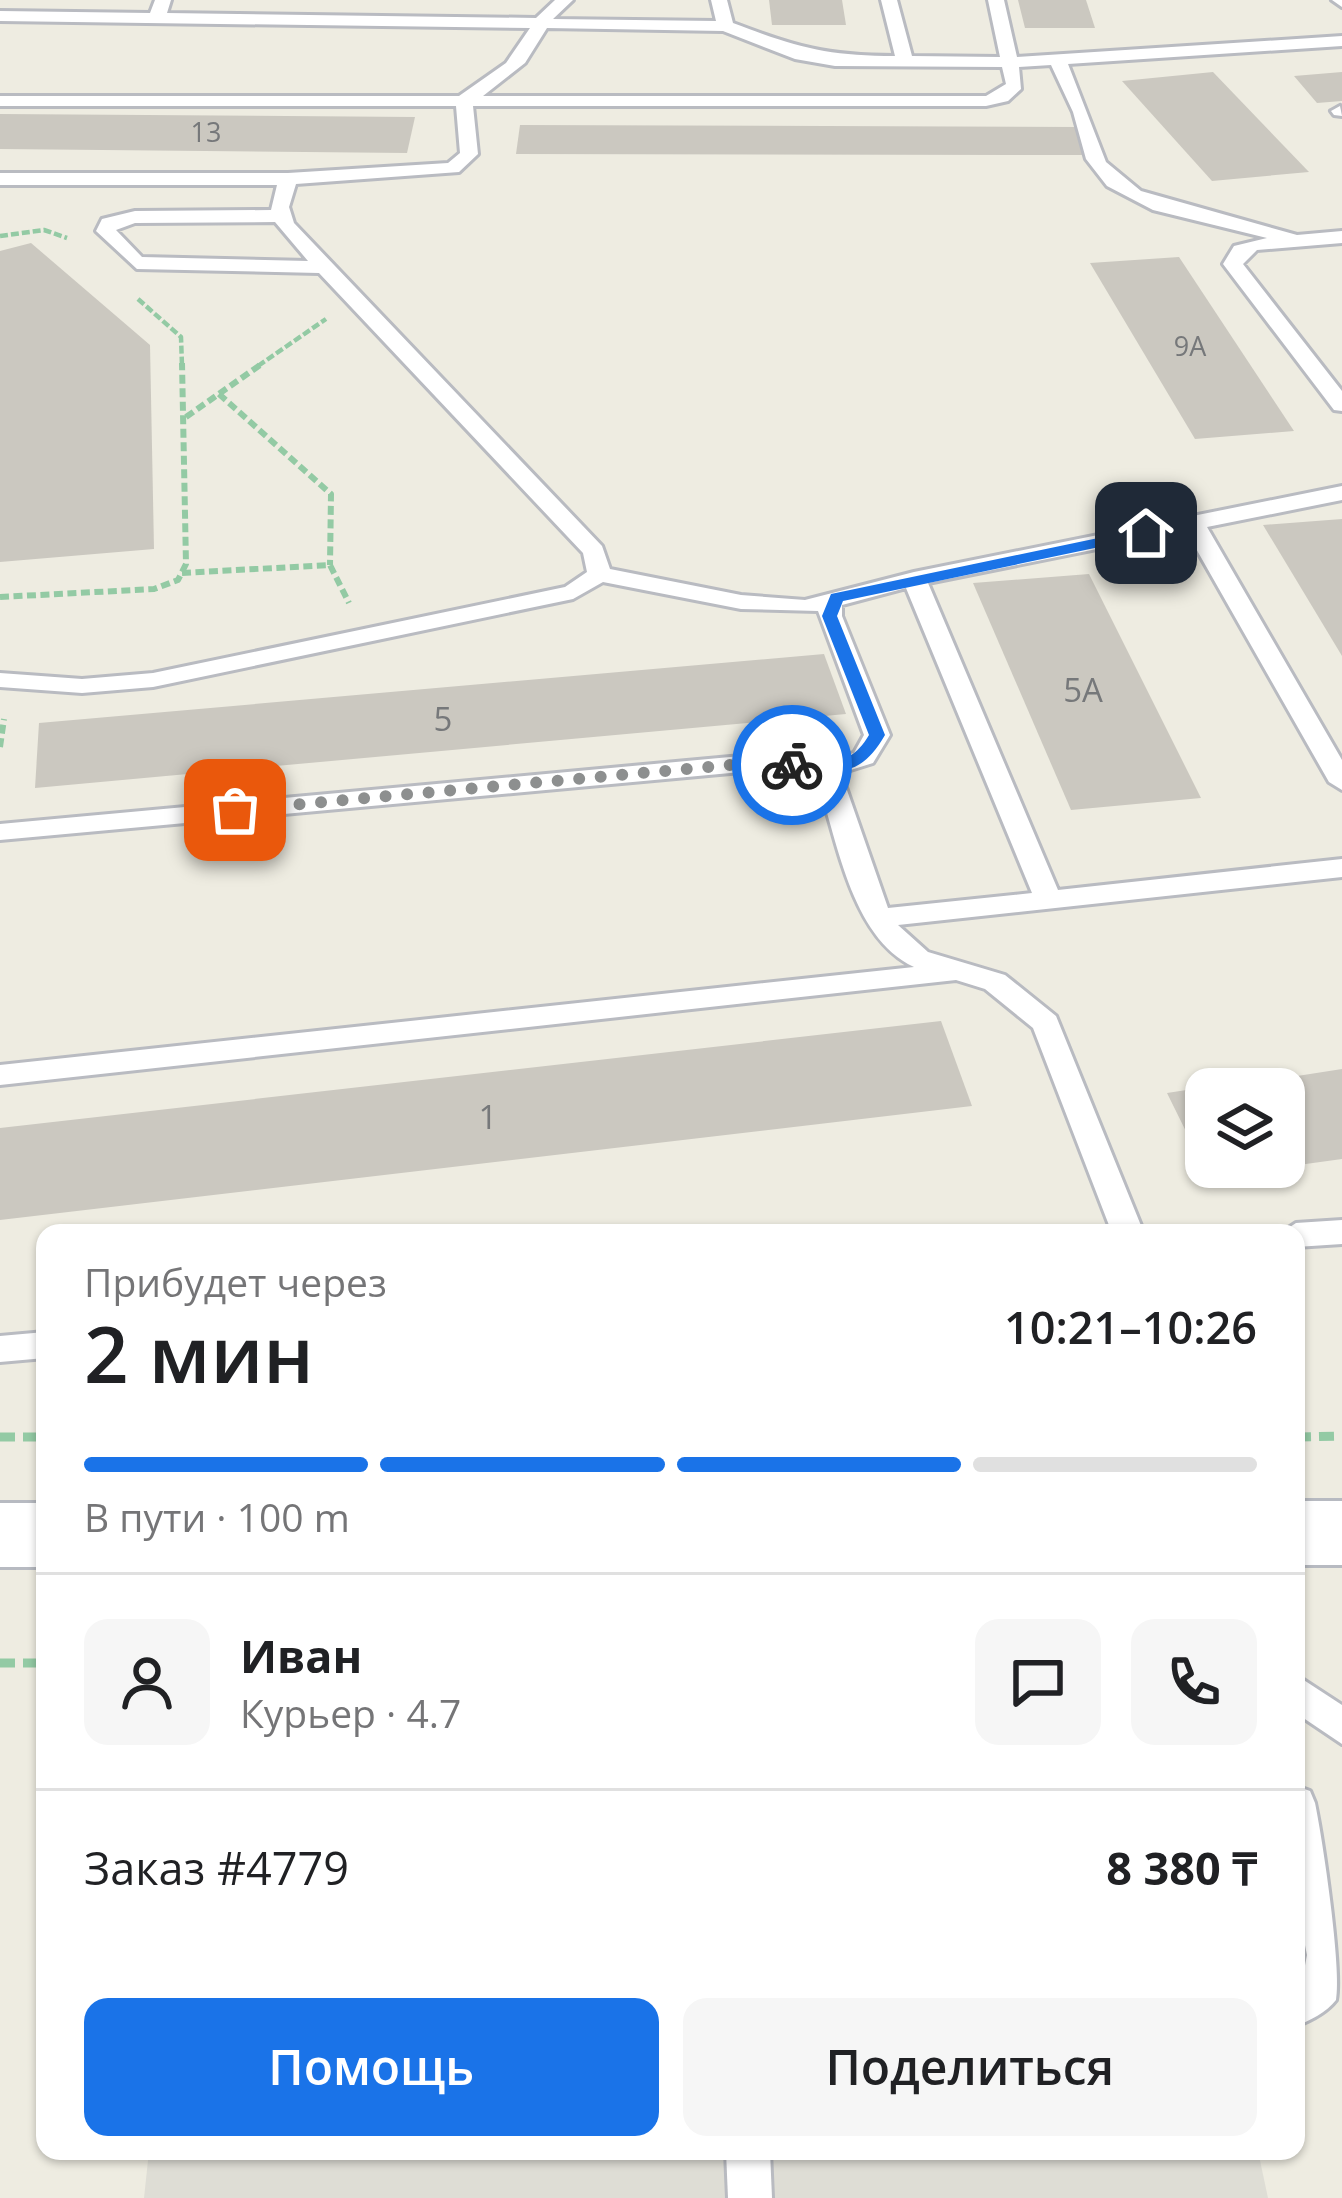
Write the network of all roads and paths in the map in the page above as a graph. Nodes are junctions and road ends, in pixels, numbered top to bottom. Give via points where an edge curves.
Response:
1 (565, 0) edge
2 (718, 0) edge
3 (889, 0) edge
4 (996, 0) edge
5 (160, 9) edge
6 (3, 10) edge
7 (537, 22) junction
8 (725, 26) junction
9 (1342, 40) edge
10 (1057, 59) junction
11 (905, 62) junction
12 (1012, 62) junction
13 (464, 100) junction
14 (0, 101) edge
15 (0, 179) edge
16 (288, 179) junction
17 (281, 215) junction
18 (0, 236) edge
19 (1342, 237) edge
20 (1295, 241) junction
21 (75, 245) dead end
22 (322, 268) junction
23 (122, 286) dead end
24 (352, 300) junction
25 (219, 394) junction
26 (1342, 405) edge
27 (184, 418) junction
28 (1342, 493) edge
29 (1193, 523) junction
30 (329, 565) junction
31 (182, 573) junction
32 (599, 574) junction
33 (914, 579) junction
34 (0, 597) edge
35 (830, 604) junction
36 (368, 637) junction
37 (0, 680) edge
38 (826, 769) junction
39 (1342, 782) edge
40 (0, 832) edge
41 (1342, 868) edge
42 (1049, 901) junction
43 (878, 918) junction
44 (955, 972) junction
45 (0, 1075) edge
46 (1124, 1224) edge
47 (1342, 1232) edge
48 (1305, 1234) edge
49 (36, 1346) edge
50 (0, 1349) edge
51 (1342, 1436) edge
52 (0, 1437) edge
53 (36, 1437) edge
54 (1305, 1437) edge
55 (1305, 1533) edge
56 (1342, 1533) edge
57 (0, 1534) edge
58 (36, 1534) edge
59 (0, 1663) edge
60 (36, 1663) edge
61 (1305, 1698) edge
62 (1342, 1727) edge
63 (1305, 1847) edge
64 (1305, 1999) edge
65 (748, 2160) edge
66 (750, 2198) edge

1 - 7 lane
2 - 8 lane
3 - 11 lane
4 - 12 lane
5 - 6 lane
5 - 7 lane
7 - 8 lane
7 - 13 lane via 527,50
8 - 11 lane via 801,56
9 - 10 lane
10 - 12 lane
10 - 20 lane via 1095,160 1119,186 1148,203
11 - 12 lane
12 - 13 lane via 1012,91 964,103
13 - 14 lane
13 - 16 lane via 469,154 453,168
15 - 16 lane
16 - 17 lane
17 - 22 lane
17 - 22 lane via 135,217 106,231 137,263
18 - 21 path via 59,231
19 - 20 lane
20 - 26 lane via 1253,245 1233,264
22 - 24 lane
23 - 27 path via 181,337
24 - 25 path
24 - 32 lane via 594,551
25 - 27 path
25 - 30 path via 331,494
27 - 31 path
28 - 29 lane
29 - 33 lane
29 - 39 lane
30 - 31 path
30 - 36 path
31 - 34 path via 154,589
32 - 35 lane via 741,602
32 - 36 lane via 573,592
33 - 35 lane
33 - 42 lane
35 - 38 lane via 877,735 864,758
36 - 37 lane via 153,680
38 - 40 lane via 752,763
38 - 43 lane
41 - 42 lane
42 - 43 lane
43 - 44 lane via 917,958
44 - 45 lane
44 - 46 lane via 994,982 1046,1023
47 - 48 lane
49 - 50 lane
51 - 54 path
52 - 53 path
55 - 56 main road
57 - 58 main road
59 - 60 path
61 - 62 lane
63 - 64 lane via 1327,1954 1322,1987
65 - 66 lane

